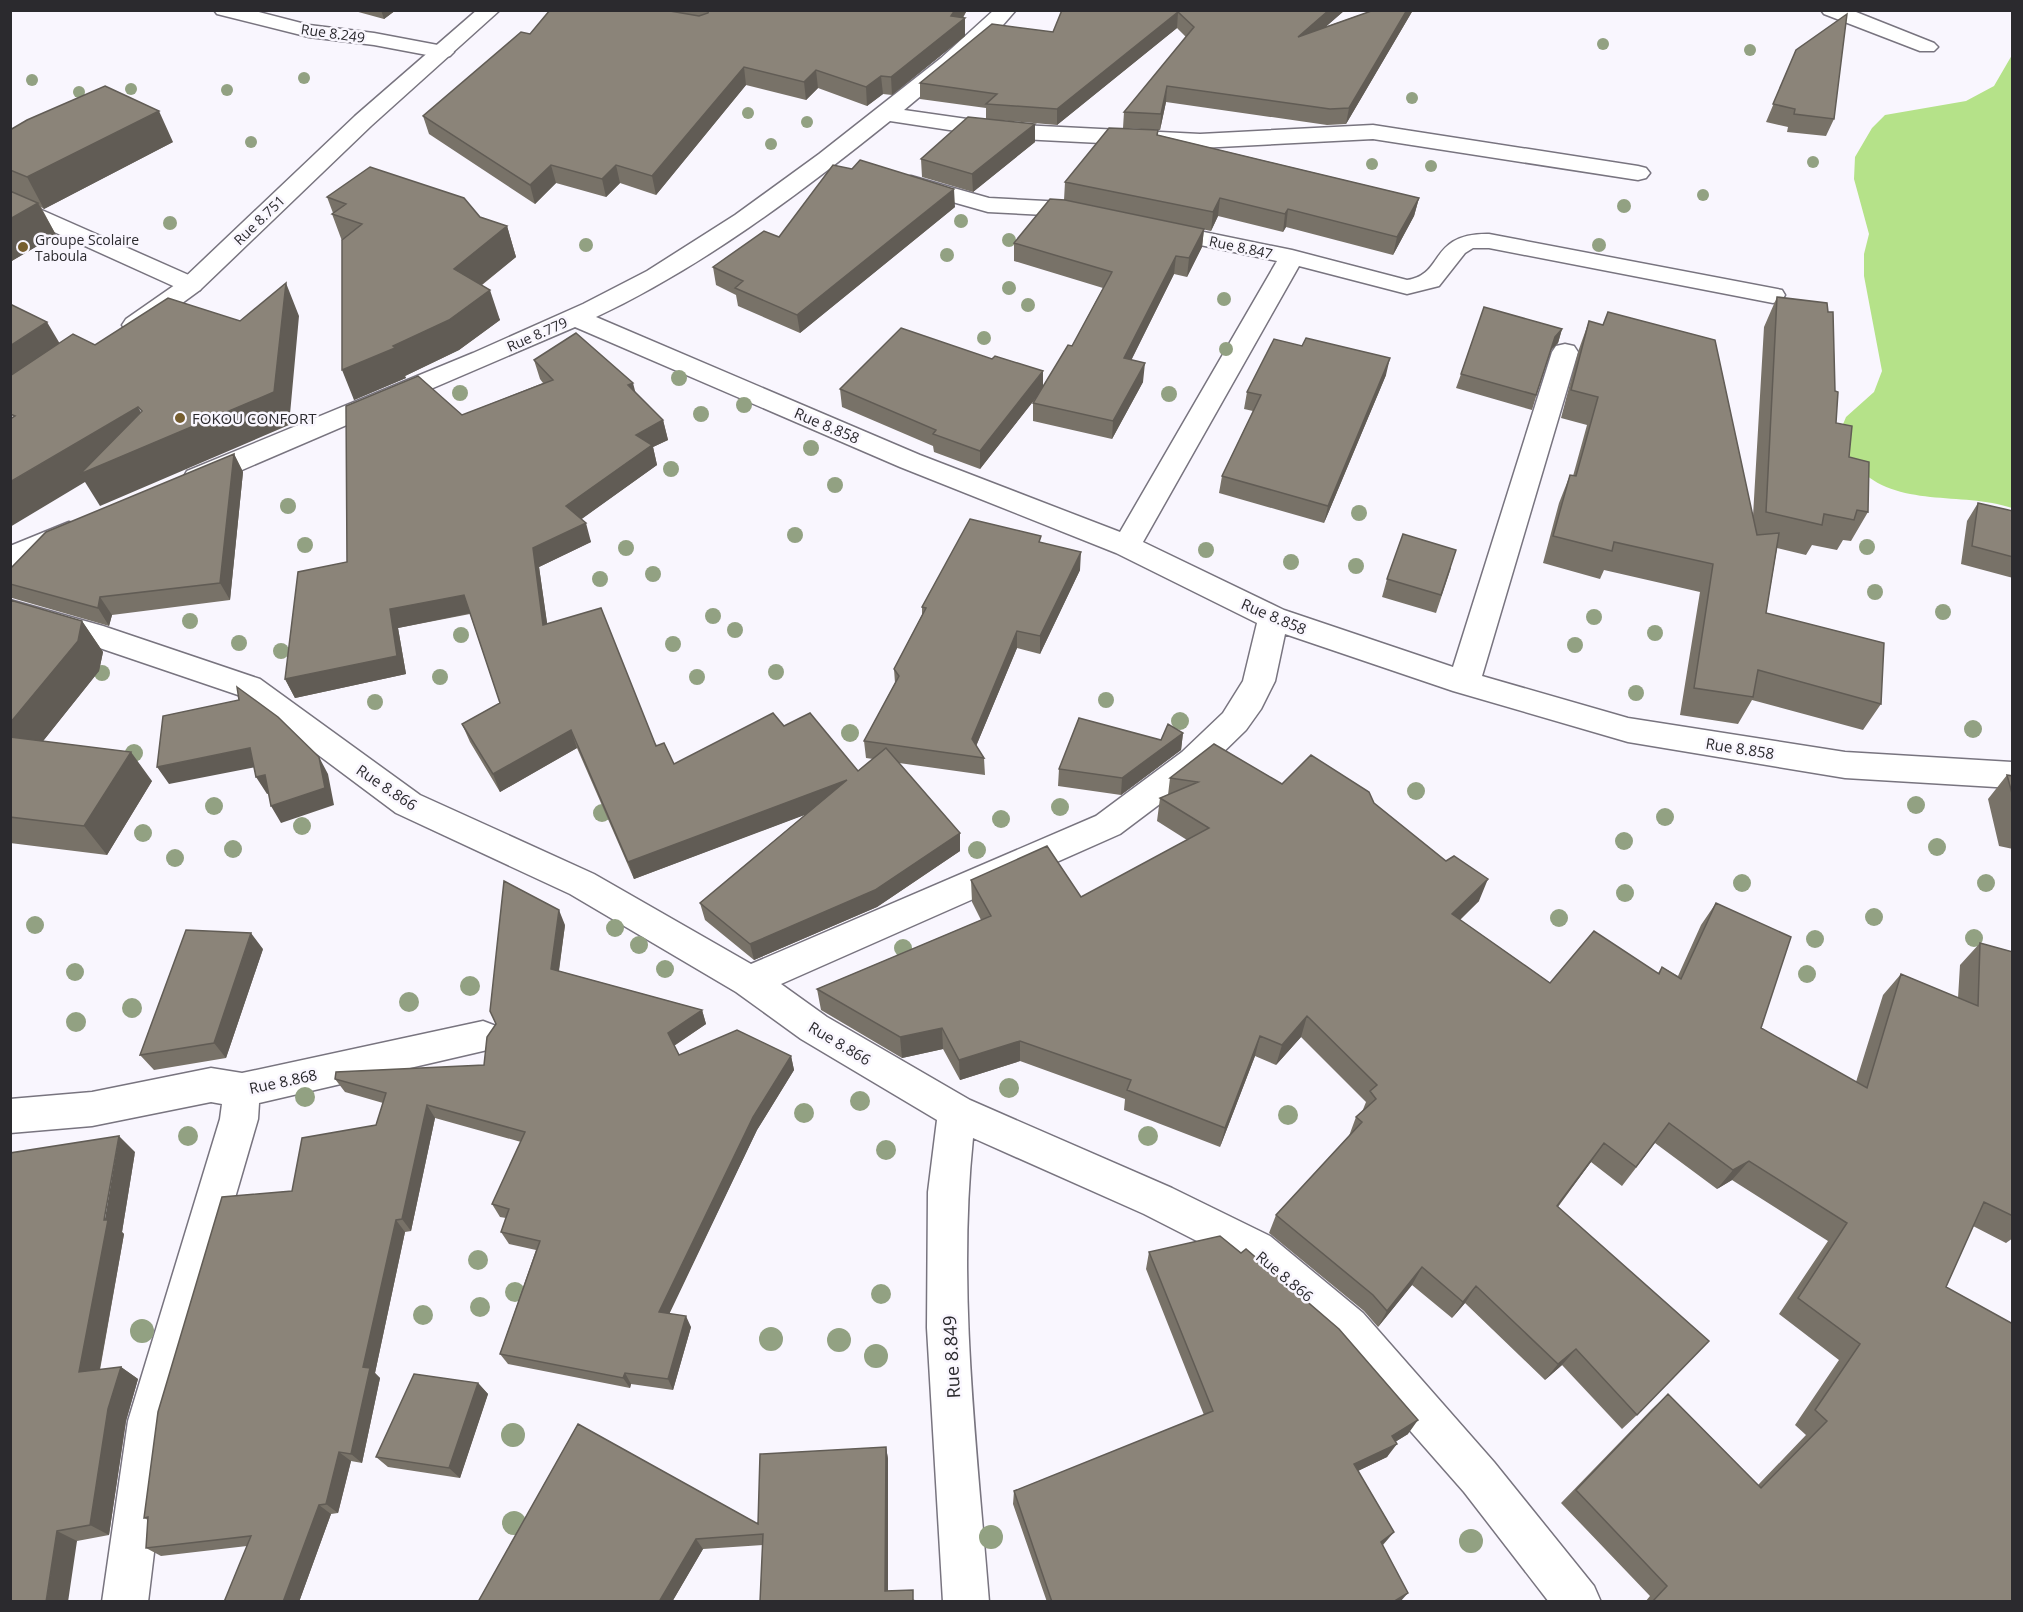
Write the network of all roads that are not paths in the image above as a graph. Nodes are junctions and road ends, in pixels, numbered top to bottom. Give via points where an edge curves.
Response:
1 (225, 10) edge
2 (490, 10) edge
3 (1831, 10) edge
4 (1005, 11) edge
5 (1927, 47) dead end
6 (443, 52) junction
7 (886, 114) junction
8 (1638, 173) dead end
9 (886, 175) edge
10 (10, 203) edge
11 (1292, 257) junction
12 (191, 285) junction
13 (1773, 295) dead end
14 (575, 318) junction
15 (112, 340) edge
16 (1565, 352) dead end
17 (170, 489) edge
18 (95, 520) edge
19 (1126, 546) junction
20 (10, 558) edge
21 (10, 610) edge
22 (1273, 618) junction
23 (1464, 683) junction
24 (2013, 775) edge
25 (749, 981) junction
26 (483, 1037) dead end
27 (242, 1090) junction
28 (957, 1112) junction
29 (10, 1116) edge
30 (125, 1602) edge
31 (966, 1602) edge
32 (1578, 1602) edge

1 - 6 street, Rue 8.249 via 309,31
2 - 6 street, Rue 8.751
3 - 5 street
4 - 7 street, Rue 8.779
6 - 12 street, Rue 8.751 via 363,121
7 - 8 street via 1002,131 1200,141 1373,132
7 - 14 street, Rue 8.779 via 843,161 655,276
9 - 11 street, Rue 8.847 via 988,205 1065,209
10 - 12 street
11 - 13 street via 1407,287 1424,287 1435,279 1458,247 1467,242 1489,241
11 - 19 street, Rue 8.847
12 - 15 street, Rue 8.751
14 - 17 street, Rue 8.779 via 352,416
14 - 19 street, Rue 8.858 via 910,460
16 - 23 street
18 - 20 street
19 - 22 street, Rue 8.858
21 - 25 street, Rue 8.866 via 249,687 408,804 582,884
22 - 23 street, Rue 8.858
22 - 25 street via 1259,683 1228,730 1156,791 1108,825
23 - 24 street, Rue 8.858 via 1628,730 1845,765
25 - 28 street, Rue 8.866 via 814,1028
26 - 27 street, Rue 8.868
27 - 29 street, Rue 8.868 via 212,1085 92,1109
27 - 30 street via 239,1119 149,1421
28 - 31 street, Rue 8.849 via 948,1192 948,1328
28 - 32 street, Rue 8.866 via 1158,1201 1256,1250 1348,1328 1479,1477

